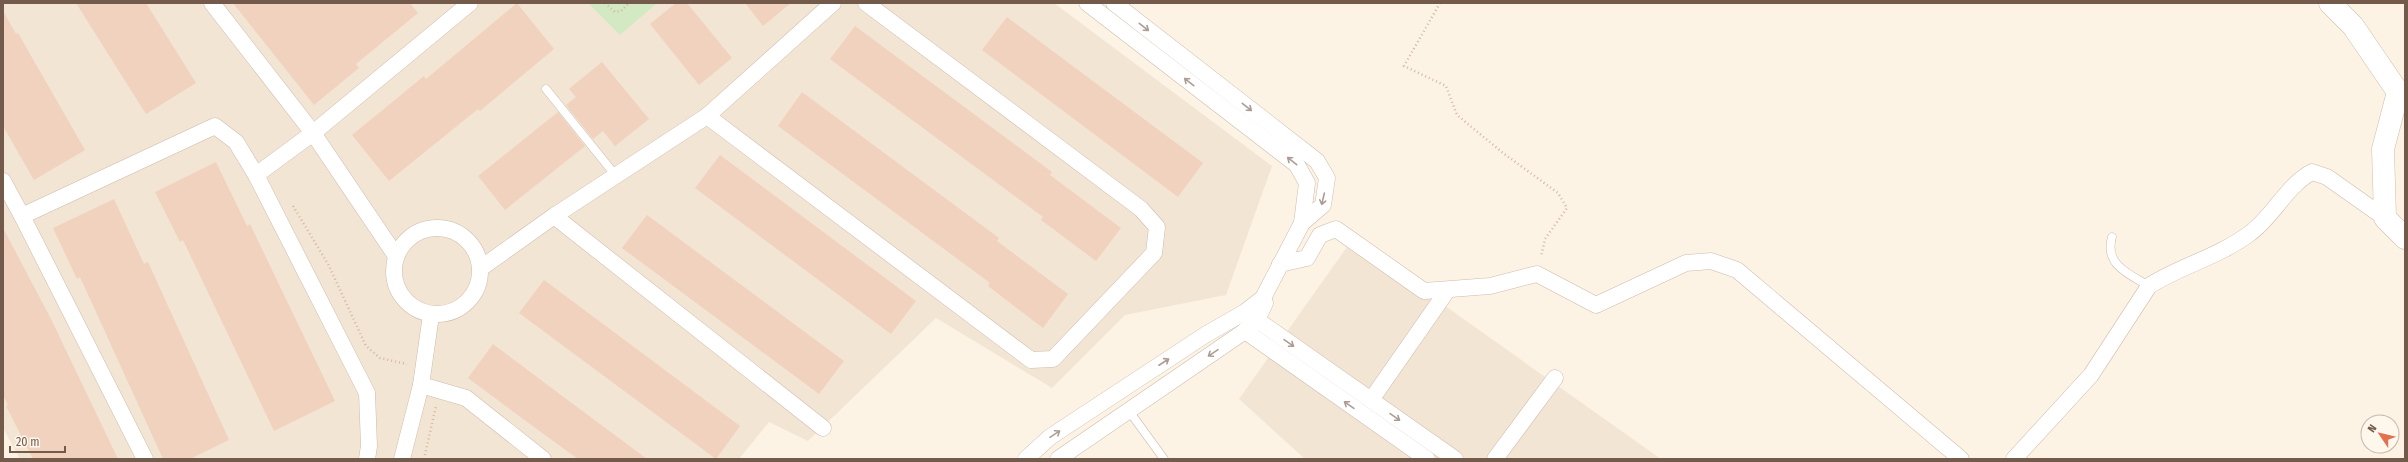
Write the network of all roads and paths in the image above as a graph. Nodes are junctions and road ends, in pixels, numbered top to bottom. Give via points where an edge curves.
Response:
1 (212, 3) edge
2 (470, 3) edge
3 (605, 3) edge
4 (629, 3) edge
5 (834, 3) edge
6 (866, 3) edge
7 (1087, 3) edge
8 (1114, 3) edge
9 (1440, 3) edge
10 (2330, 3) edge
11 (546, 89) dead end
12 (707, 116) junction
13 (313, 133) junction
14 (256, 175) junction
15 (616, 176) junction
16 (3, 181) edge
17 (290, 202) dead end
18 (22, 216) junction
19 (554, 216) junction
20 (2385, 218) junction
21 (1302, 223) junction
22 (2112, 237) dead end
23 (2405, 238) edge
24 (396, 256) junction
25 (1280, 264) junction
26 (481, 268) junction
27 (1537, 274) junction
28 (2149, 286) junction
29 (1447, 291) junction
30 (1263, 298) junction
31 (431, 315) junction
32 (1257, 320) junction
33 (1245, 332) junction
34 (423, 366) junction
35 (1555, 378) dead end
36 (421, 384) junction
37 (439, 390) junction
38 (1371, 400) junction
39 (1129, 411) junction
40 (823, 428) dead end
41 (145, 459) edge
42 (366, 459) edge
43 (402, 459) edge
44 (424, 459) edge
45 (543, 459) edge
46 (1026, 459) edge
47 (1058, 459) edge
48 (1164, 459) edge
49 (1427, 459) edge
50 (1455, 459) edge
51 (1496, 459) edge
52 (1961, 459) edge
53 (2014, 459) edge

1 - 13 street
2 - 13 street
3 - 4 path via 615,12 621,11
5 - 12 street
6 - 12 street via 1141,209 1158,227 1154,253 1053,358 1031,360
21 -> 7 street via 1307,184 1297,165
8 -> 21 street via 1317,162 1327,178 1323,205
9 - 27 path via 1404,66 1446,86 1458,115 1504,153 1558,192 1568,208 1545,239
10 - 20 street via 2354,26 2398,92 2382,149
11 - 15 lane
12 - 15 street
13 - 14 street
13 - 24 street
14 - 18 street via 236,142 216,126
14 - 42 street via 367,393 369,446
15 - 19 street
16 - 18 street
17 - 34 path via 328,264 366,346 380,358
18 - 41 street
19 - 26 street
19 - 40 street
20 - 23 street
20 - 28 street via 2327,177 2312,172 2301,178 2250,233 2230,246
21 - 25 street
22 - 28 lane via 2109,247 2116,265
24 - 26 street via 407,239 424,229 443,228 462,235 475,249
24 - 31 street via 393,275 399,294 412,308
25 - 29 street via 1307,258 1320,235 1336,229 1424,291
25 - 30 street
26 - 31 street via 478,287 467,303 450,314
27 - 29 street via 1490,286
27 - 52 street via 1596,306 1686,263 1711,261 1737,270
28 - 53 street via 2091,375
29 - 38 street
30 - 32 street via 1265,303
46 -> 30 street via 1050,437
31 - 34 street
32 - 33 street
32 -> 38 street
33 -> 39 street
49 -> 33 street
34 - 36 street
35 - 51 street
36 - 37 street
36 - 43 street
37 - 44 path
37 - 45 street via 466,398
38 -> 50 street
39 - 47 street
39 - 48 lane

